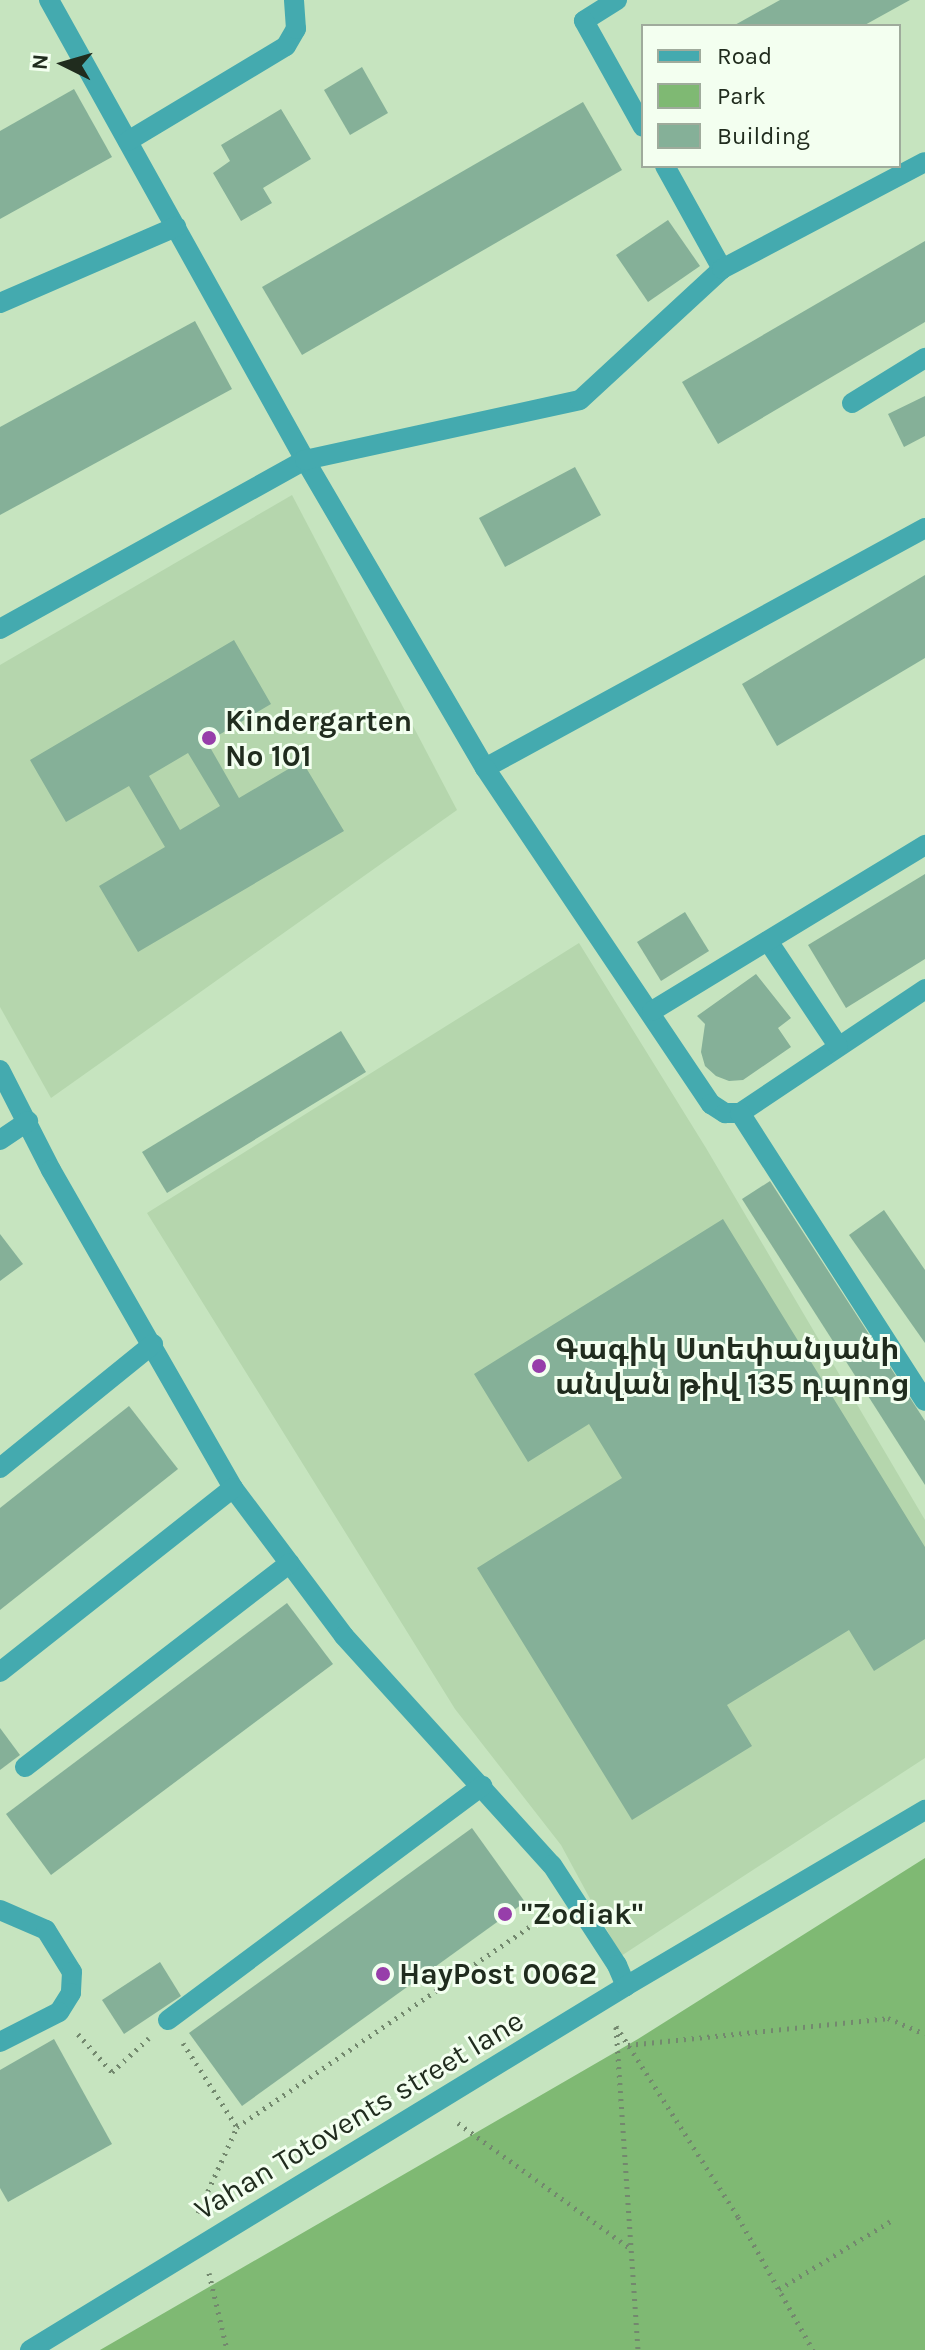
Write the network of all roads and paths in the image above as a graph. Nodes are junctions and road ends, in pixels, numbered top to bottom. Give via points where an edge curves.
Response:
1 (49, 0) edge
2 (294, 0) edge
3 (617, 0) edge
4 (641, 123) edge
5 (128, 141) junction
6 (925, 162) edge
7 (666, 168) edge
8 (176, 227) junction
9 (722, 269) junction
10 (0, 303) edge
11 (925, 358) edge
12 (852, 403) dead end
13 (305, 460) junction
14 (925, 528) edge
15 (0, 629) edge
16 (485, 768) junction
17 (925, 845) edge
18 (768, 941) junction
19 (925, 989) edge
20 (652, 1011) junction
21 (838, 1046) junction
22 (0, 1070) edge
23 (740, 1113) junction
24 (28, 1121) junction
25 (0, 1140) edge
26 (153, 1344) junction
27 (925, 1401) edge
28 (0, 1468) edge
29 (233, 1488) junction
30 (290, 1563) junction
31 (0, 1672) edge
32 (25, 1767) dead end
33 (482, 1786) junction
34 (925, 1810) edge
35 (573, 1897) junction
36 (0, 1910) edge
37 (626, 1986) junction
38 (59, 2012) junction
39 (168, 2020) junction
40 (925, 2034) edge
41 (0, 2042) edge
42 (628, 2045) junction
43 (457, 2123) dead end
44 (237, 2127) junction
45 (197, 2214) dead end
46 (891, 2221) dead end
47 (632, 2249) junction
48 (209, 2272) dead end
49 (779, 2289) junction
50 (30, 2350) edge
51 (227, 2350) edge
52 (638, 2350) edge
53 (813, 2350) edge

1 - 5 street
2 - 5 street via 296,29 286,46
3 - 4 street via 584,21
5 - 8 street
6 - 9 street
7 - 9 street
8 - 10 street
8 - 13 street
9 - 13 street via 580,400
11 - 12 street
13 - 15 street
13 - 16 street
14 - 16 street
16 - 20 street
17 - 18 street
18 - 20 street
18 - 21 street
19 - 21 street
20 - 23 street via 711,1104 725,1113
21 - 23 street
22 - 24 street
23 - 27 street
24 - 25 street
24 - 26 street
26 - 28 street
26 - 29 street
29 - 30 street
29 - 31 street
30 - 32 street
30 - 33 street via 344,1636
33 - 35 street via 552,1865
33 - 39 street
34 - 37 street, Vahan Totovents street lane
35 - 37 street
35 - 44 path
36 - 38 street via 46,1930 63,1954 72,1972 71,1993
37 - 50 street, Vahan Totovents street lane
38 - 39 path via 112,2072
38 - 41 street
39 - 44 path
40 - 42 path via 888,2018
42 - 47 path via 616,2026
42 - 49 path
43 - 47 path
44 - 45 path
46 - 49 path
47 - 52 path
48 - 51 path
49 - 53 path

